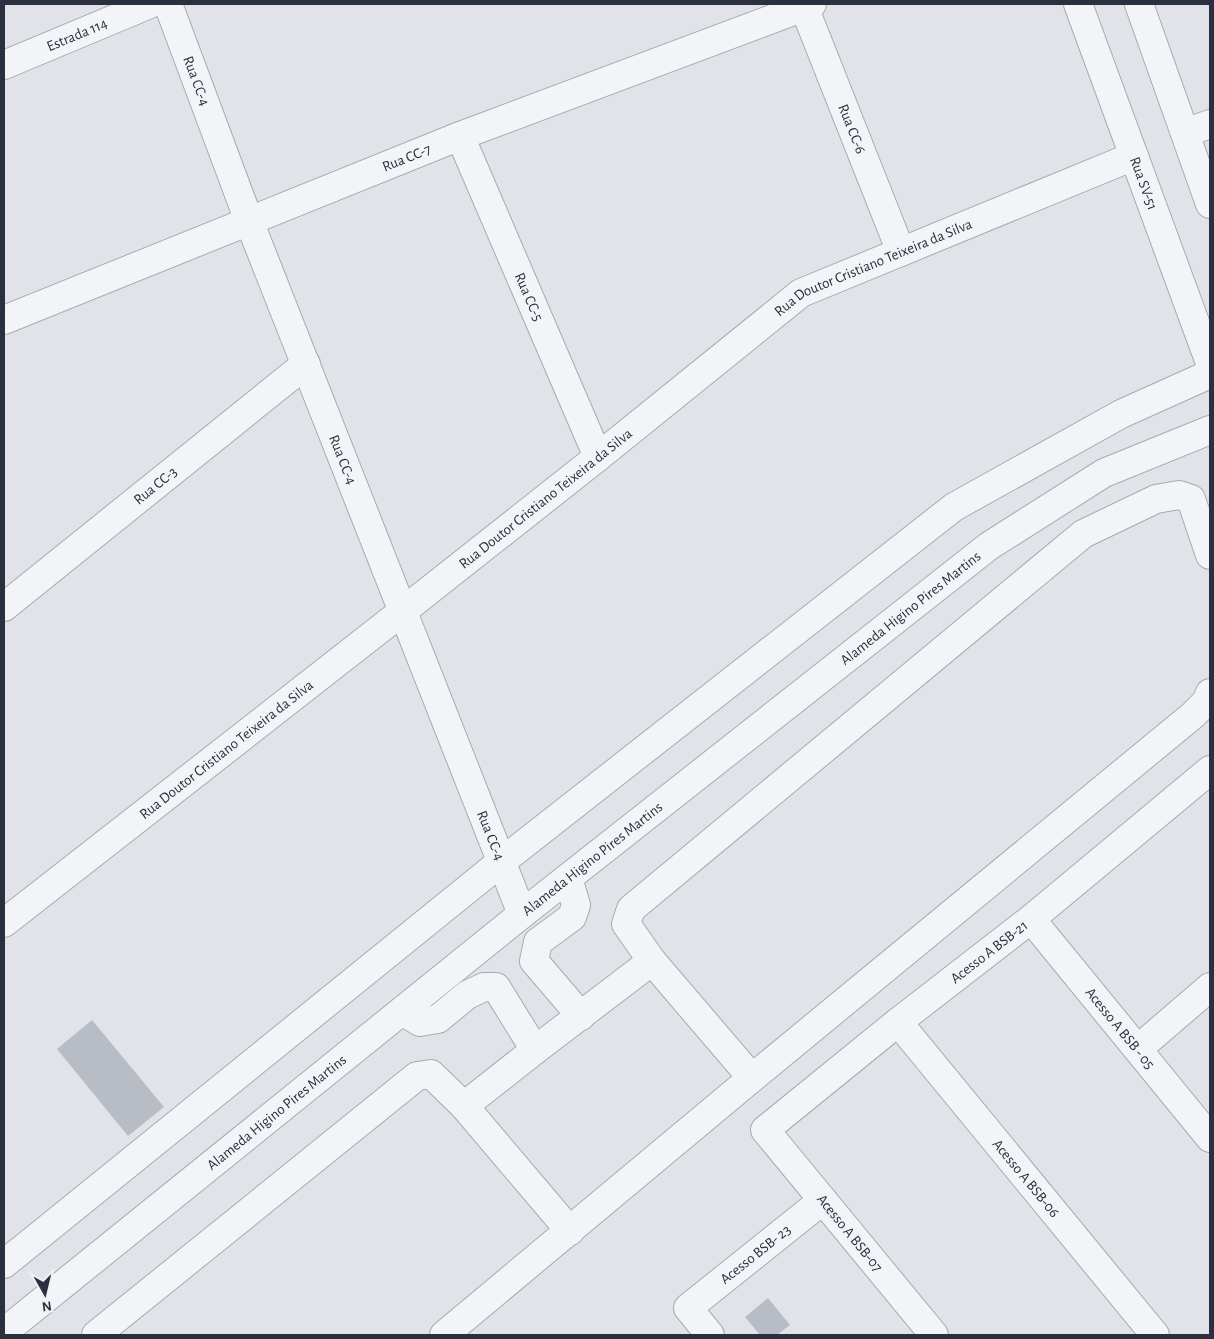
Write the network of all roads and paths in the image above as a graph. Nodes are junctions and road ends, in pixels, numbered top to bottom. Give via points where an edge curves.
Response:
1 (150, 4) edge
2 (168, 4) edge
3 (1078, 4) edge
4 (1139, 4) edge
5 (808, 5) edge
6 (4, 66) edge
7 (1210, 124) edge
8 (1185, 133) junction
9 (460, 136) junction
10 (1134, 156) junction
11 (1210, 204) edge
12 (249, 221) junction
13 (901, 252) junction
14 (4, 320) edge
15 (1210, 363) edge
16 (306, 364) junction
17 (1210, 374) edge
18 (1210, 430) edge
19 (598, 457) junction
20 (1210, 555) edge
21 (4, 607) edge
22 (403, 611) junction
23 (1210, 692) edge
24 (1210, 770) edge
25 (501, 862) junction
26 (568, 878) junction
27 (522, 914) junction
28 (1031, 919) junction
29 (4, 923) edge
30 (652, 961) junction
31 (1210, 987) edge
32 (402, 1011) junction
33 (581, 1016) junction
34 (898, 1022) junction
35 (1138, 1049) junction
36 (535, 1050) junction
37 (752, 1078) junction
38 (464, 1106) junction
39 (766, 1130) joint
40 (1210, 1138) edge
41 (822, 1200) junction
42 (570, 1231) junction
43 (4, 1264) edge
44 (4, 1332) edge
45 (96, 1335) edge
46 (444, 1335) edge
47 (710, 1335) edge
48 (934, 1335) edge
49 (1155, 1335) edge

1 - 6 street, Estrada 114
2 - 12 street, Rua CC-4
3 - 10 street, Rua SV-51
4 - 8 street
5 - 9 street, Rua CC-7
5 - 13 street, Rua CC-6
7 - 8 street
8 - 11 street
9 - 12 street, Rua CC-7
9 - 19 street, Rua CC-5
10 - 13 street, Rua Doutor Cristiano Teixeira da Silva
10 - 15 street, Rua SV-51
12 - 14 street, Rua CC-7
12 - 16 street, Rua CC-4
13 - 19 street, Rua Doutor Cristiano Teixeira da Silva via 801,292
16 - 21 street, Rua CC-3
16 - 22 street, Rua CC-4
17 - 25 street via 1121,414 954,507
18 - 26 street, Alameda Higino Pires Martins via 1104,473 989,546
19 - 22 street, Rua Doutor Cristiano Teixeira da Silva
20 - 30 street via 1191,499 1179,495 1156,499 1083,534 631,909 626,924
22 - 25 street, Rua CC-4
22 - 29 street, Rua Doutor Cristiano Teixeira da Silva
23 - 37 street via 1206,702 1193,715
24 - 28 street, Acesso A BSB-21
25 - 27 street, Rua CC-4
25 - 43 street
26 - 27 street, Alameda Higino Pires Martins
26 - 33 street via 576,905 572,917 538,942 534,961
27 - 32 street, Alameda Higino Pires Martins
28 - 34 street, Acesso A BSB-21
28 - 35 street, Acesso A BSB - 05
30 - 33 street
30 - 37 street
31 - 35 street
32 - 36 street via 420,1022 438,1019 467,995 484,987 496,987
32 - 44 street, Alameda Higino Pires Martins
33 - 36 street
34 - 39 street, Acesso A BSB-21
34 - 49 street, Acesso A BSB-06
35 - 40 street, Acesso A BSB - 05
36 - 38 street
37 - 42 street
38 - 42 street
38 - 45 street via 431,1074 416,1076
39 - 41 street, Acesso A BSB-07
41 - 47 street, Acesso BSB- 23 via 688,1308
41 - 48 street, Acesso A BSB-07
42 - 46 street

